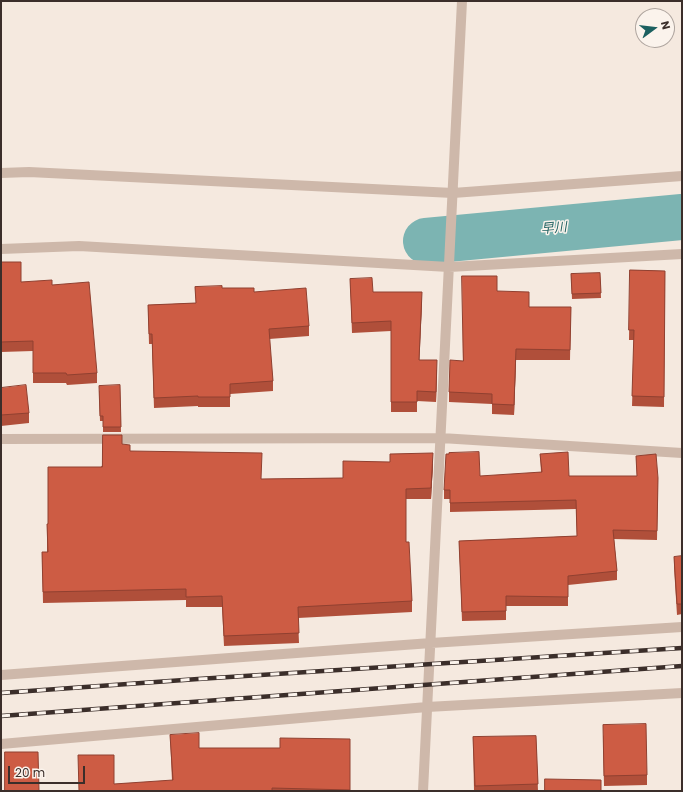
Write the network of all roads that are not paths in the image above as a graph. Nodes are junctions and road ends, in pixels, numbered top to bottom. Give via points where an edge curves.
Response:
1 (462, 1) edge
2 (1, 173) edge
3 (682, 176) edge
4 (453, 193) junction
5 (1, 249) edge
6 (682, 254) edge
7 (449, 267) junction
8 (441, 438) junction
9 (1, 439) edge
10 (682, 453) edge
11 (682, 627) edge
12 (431, 643) junction
13 (1, 675) edge
14 (682, 693) edge
15 (427, 707) junction
16 (1, 744) edge
17 (423, 791) edge

1 - 4 street
2 - 4 street via 29,172
3 - 4 street
4 - 7 street
5 - 7 street via 79,246
6 - 7 street
7 - 8 street
8 - 9 street
8 - 10 street
8 - 12 street
11 - 12 street
12 - 13 street
12 - 15 street
14 - 15 street
15 - 16 street
15 - 17 street

